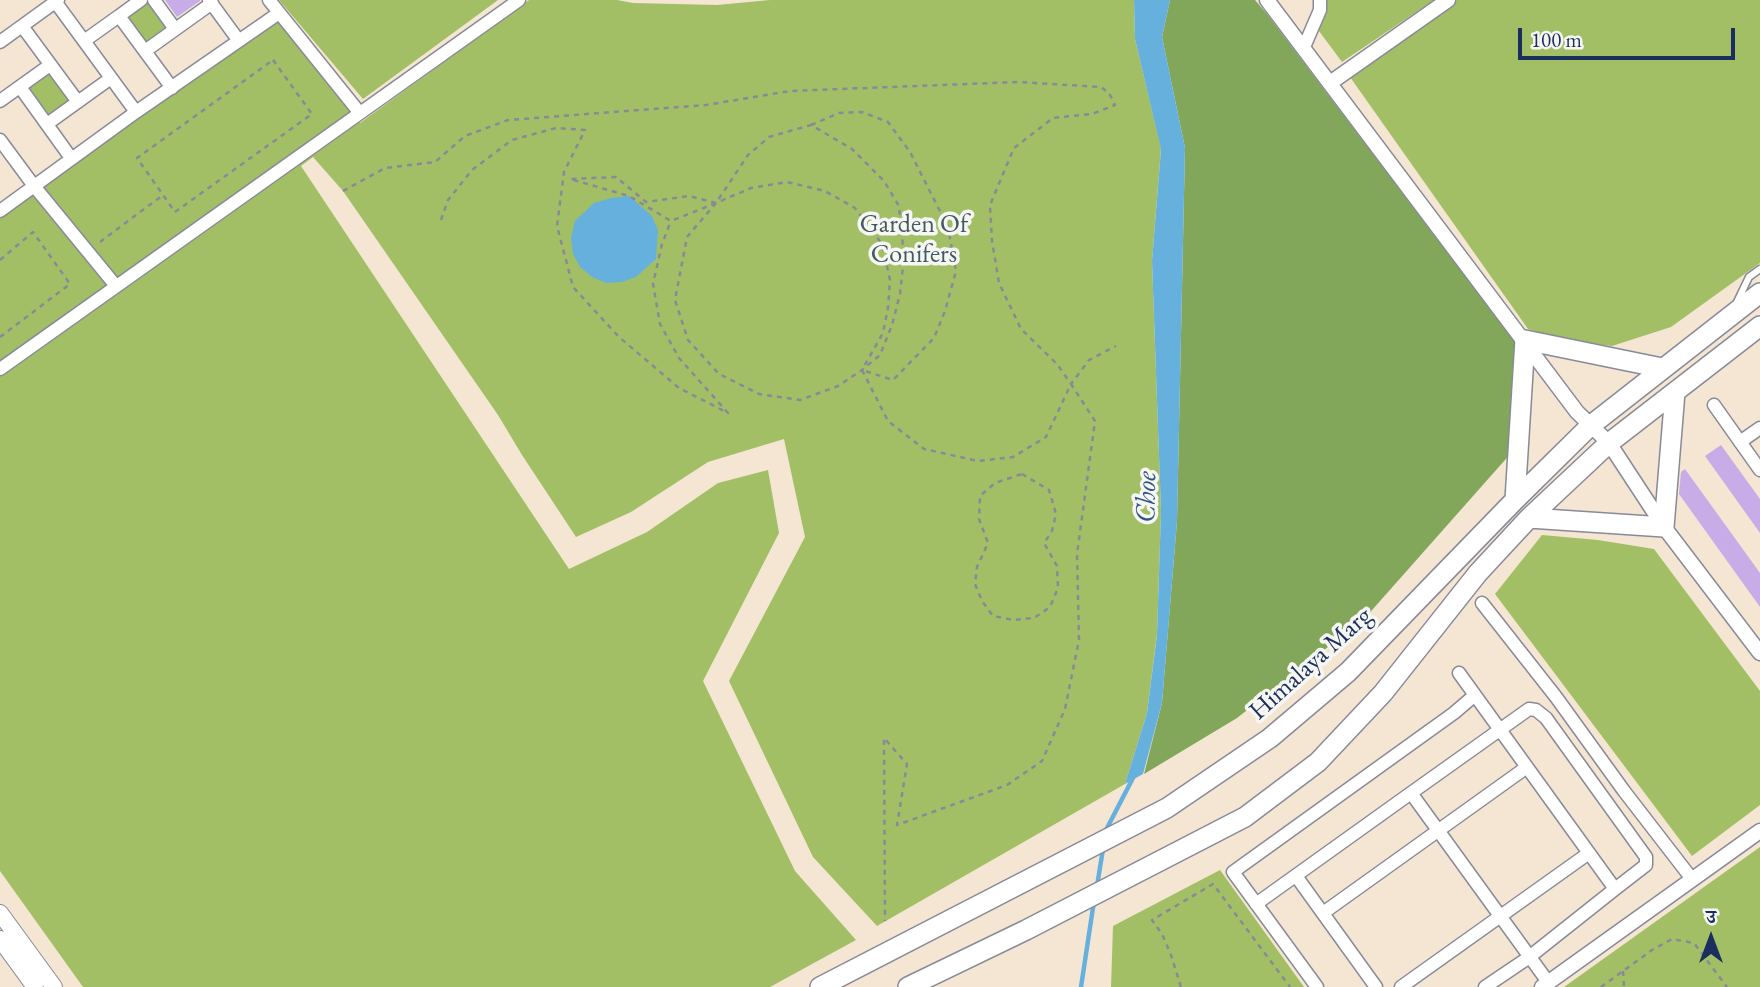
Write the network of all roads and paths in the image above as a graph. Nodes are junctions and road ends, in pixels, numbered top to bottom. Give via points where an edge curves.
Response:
1 (141, 0) edge
2 (154, 0) edge
3 (269, 0) edge
4 (519, 0) edge
5 (1267, 0) edge
6 (1320, 0) edge
7 (1448, 0) edge
8 (56, 1) edge
9 (210, 2) edge
10 (279, 13) junction
11 (119, 16) junction
12 (22, 26) junction
13 (176, 29) junction
14 (0, 41) edge
15 (84, 41) junction
16 (239, 41) junction
17 (1304, 47) junction
18 (145, 51) junction
19 (50, 65) junction
20 (111, 78) junction
21 (1330, 83) junction
22 (20, 87) junction
23 (172, 88) junction
24 (0, 101) edge
25 (78, 102) junction
26 (136, 112) junction
27 (359, 112) junction
28 (47, 124) junction
29 (811, 125) junction
30 (3, 150) edge
31 (71, 158) junction
32 (34, 186) junction
33 (344, 191) dead end
34 (163, 195) junction
35 (716, 203) junction
36 (0, 211) edge
37 (441, 220) dead end
38 (671, 221) junction
39 (100, 242) dead end
40 (0, 260) edge
41 (1760, 269) edge
42 (116, 286) junction
43 (1760, 293) edge
44 (1730, 316) junction
45 (1760, 326) edge
46 (0, 337) edge
47 (1525, 340) junction
48 (1116, 346) dead end
49 (1662, 368) junction
50 (0, 369) edge
51 (862, 370) junction
52 (1071, 384) junction
53 (1675, 392) junction
54 (1714, 405) dead end
55 (1590, 426) junction
56 (1760, 428) edge
57 (1740, 442) junction
58 (1609, 443) junction
59 (1760, 470) edge
60 (1515, 500) junction
61 (1529, 519) junction
62 (1664, 527) junction
63 (988, 543) joint
64 (1482, 603) dead end
65 (1760, 653) edge
66 (1459, 673) dead end
67 (1475, 695) junction
68 (1500, 730) junction
69 (1527, 767) junction
70 (1411, 793) junction
71 (1438, 830) junction
72 (1760, 831) edge
73 (1589, 852) junction
74 (1296, 876) junction
75 (1692, 879) junction
76 (1615, 889) junction
77 (1256, 904) junction
78 (0, 913) edge
79 (1322, 913) junction
80 (1500, 916) junction
81 (885, 921) dead end
82 (0, 939) edge
83 (1528, 958) junction
84 (1623, 971) junction
85 (826, 984) edge
86 (1545, 985) edge
87 (35, 987) edge
88 (54, 987) edge
89 (908, 987) edge
90 (1181, 987) edge
91 (1290, 987) edge
92 (1317, 987) edge
93 (1376, 987) edge
94 (1401, 987) edge
95 (1485, 987) edge
96 (1601, 987) edge
97 (1624, 987) edge
98 (1727, 987) edge

1 - 11 street
2 - 13 street
3 - 10 street
4 - 27 street
5 - 17 street
6 - 17 street
7 - 21 street
8 - 12 street
8 - 15 street
9 - 13 street
9 - 16 street
10 - 16 street
10 - 27 street
11 - 15 street
11 - 18 street
12 - 14 street
12 - 19 street
13 - 18 street
15 - 20 street
16 - 23 street
17 - 21 street
18 - 23 street
19 - 22 street
19 - 25 street
20 - 25 street
20 - 26 street
21 - 47 street
22 - 24 street
22 - 28 street
23 - 26 street
25 - 28 street
26 - 31 street
27 - 42 street
28 - 31 street
29 - 35 path via 769,137 748,155
29 - 51 path via 852,149 884,181 899,206 904,257 900,294 880,355
29 - 51 path via 839,113 862,112 888,122 910,152 948,227 956,271 934,338 893,380
30 - 32 street
31 - 32 street
32 - 36 street
32 - 42 street
33 - 52 path via 385,168 435,162 464,136 508,120 706,105 790,91 1018,82 1101,87 1115,105 1092,114 1053,118 1014,148 990,205 999,283 1021,329
34 - 34 path via 137,158 273,60 312,114 176,212
34 - 39 path
35 - 38 path
35 - 38 path via 689,195 646,202 617,177 570,179 629,196
35 - 51 path via 751,188 786,181 825,191 855,208 882,244 891,280 883,334
35 - 51 path via 687,237 675,300 688,340 719,374 759,394 800,400 838,386
37 - 38 path via 448,200 472,170 512,139 556,128 585,130 564,172 557,226 573,287 618,337 679,387 728,413 679,358 660,324 653,284
40 - 46 path via 33,232 71,284
41 - 44 lane via 1749,277
42 - 50 street
43 - 44 main road, Himalaya Marg
44 - 49 main road, Himalaya Marg
45 - 53 main road
47 - 49 main road
47 - 55 street
47 - 60 main road
48 - 52 path via 1089,360
49 - 55 main road, Himalaya Marg
51 - 52 path via 888,421 924,449 978,461 1013,457 1046,437
52 - 81 path via 1094,421 1077,554 1079,640 1065,709 1042,761 1007,785 897,825 907,764 884,738
53 - 58 main road
53 - 62 main road
54 - 57 street
55 - 58 street
55 - 60 main road, Himalaya Marg
56 - 57 street
57 - 59 street
58 - 61 main road
58 - 62 street
60 - 85 main road, Himalaya Marg via 1348,672 1270,738 1167,808
61 - 62 main road
61 - 89 main road via 1478,573 1383,693 1318,762 1245,817
62 - 65 street
63 - 63 path via 979,519 980,496 995,483 1022,474 1049,489 1056,514 1044,543 1057,566 1058,588 1050,607 1034,618 1014,621 993,616 975,584
64 - 75 street
66 - 67 street
67 - 68 street
67 - 77 street via 1233,872
68 - 69 street
68 - 70 street
68 - 76 street via 1529,709 1540,712 1644,852 1646,865
69 - 71 street
69 - 73 street
70 - 71 street
70 - 74 street
71 - 79 street
71 - 80 street
72 - 75 street
73 - 76 street
73 - 80 street
74 - 77 street
74 - 79 street
75 - 86 street
76 - 83 street
77 - 92 street
78 - 88 main road
79 - 93 street
80 - 83 street
80 - 94 street
82 - 87 main road
83 - 86 street
83 - 95 street
84 - 96 path
84 - 97 path
84 - 98 path via 1672,939 1683,940 1694,943
90 - 91 path via 1162,934 1152,920 1213,884

